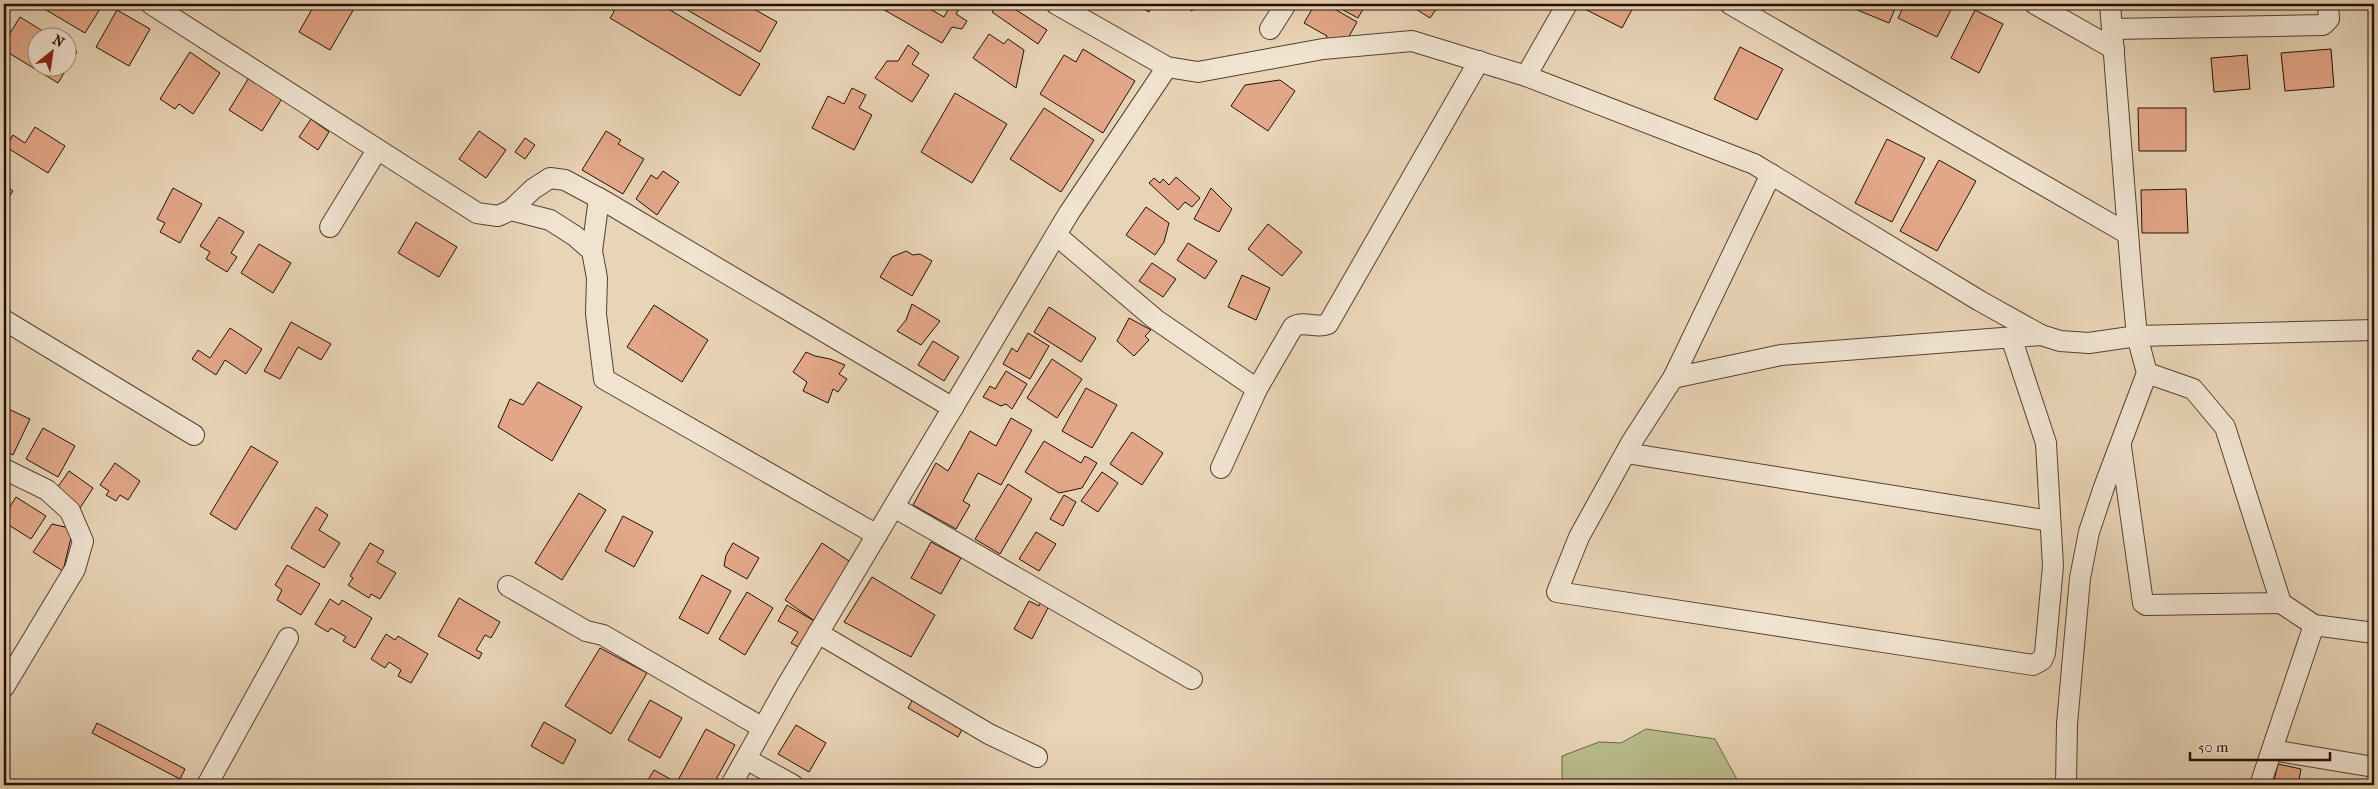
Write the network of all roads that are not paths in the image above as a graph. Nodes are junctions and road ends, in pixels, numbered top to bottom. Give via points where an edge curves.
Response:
1 (151, 4) edge
2 (1056, 4) edge
3 (1286, 4) edge
4 (1567, 4) edge
5 (1730, 4) edge
6 (2035, 4) edge
7 (2110, 4) edge
8 (2328, 4) edge
9 (1270, 29) dead end
10 (2112, 29) junction
11 (2114, 49) junction
12 (1479, 61) junction
13 (1167, 68) junction
14 (1526, 76) junction
15 (377, 150) junction
16 (1771, 174) junction
17 (599, 198) junction
18 (511, 210) junction
19 (330, 227) dead end
20 (2128, 234) junction
21 (1056, 235) junction
22 (592, 251) junction
23 (4, 320) edge
24 (2374, 330) edge
25 (2042, 335) junction
26 (2137, 336) junction
27 (2011, 337) junction
28 (2147, 373) junction
29 (1673, 378) junction
30 (1257, 389) junction
31 (953, 408) junction
32 (194, 435) dead end
33 (2121, 445) junction
34 (1626, 453) junction
35 (1221, 468) dead end
36 (4, 469) edge
37 (894, 507) junction
38 (2050, 521) junction
39 (877, 535) junction
40 (508, 586) dead end
41 (2281, 603) junction
42 (2314, 624) junction
43 (818, 633) junction
44 (2374, 633) edge
45 (288, 638) dead end
46 (1192, 679) dead end
47 (4, 687) edge
48 (763, 728) junction
49 (2272, 750) junction
50 (1037, 757) dead end
51 (746, 759) junction
52 (2374, 767) edge
53 (207, 785) edge
54 (731, 785) edge
55 (793, 785) edge
56 (2066, 785) edge
57 (2260, 785) edge

1 - 15 street
2 - 13 street
3 - 9 street
4 - 14 street
5 - 20 street
6 - 11 street
7 - 10 street
8 - 10 street via 2329,19 2323,25
10 - 11 street
11 - 20 street
12 - 13 street via 1412,41 1323,49 1198,72
12 - 14 street
12 - 30 street via 1328,324 1295,325
13 - 21 street
14 - 16 street via 1754,164
15 - 18 street via 477,213 498,216
15 - 19 street
16 - 25 street
16 - 29 street
17 - 18 street via 565,180 550,178
17 - 22 street
17 - 31 street
18 - 22 street via 550,220
20 - 26 street
21 - 30 street via 1155,320
21 - 31 street
22 - 39 street via 598,278 596,314 604,379
23 - 32 street
24 - 26 street
25 - 26 street via 2060,341 2089,343
25 - 27 street
26 - 28 street
27 - 29 street via 1781,355
27 - 38 street via 2046,443
28 - 33 street
28 - 41 street via 2192,389 2225,427
29 - 34 street
30 - 35 street
31 - 37 street
33 - 41 street via 2143,603
33 - 56 street via 2089,532 2080,578 2067,724
34 - 38 street
34 - 38 street via 1579,537 1557,592 2033,665 2042,660 2045,653 2052,566
36 - 47 street via 46,490 70,511 83,541 75,569
37 - 39 street
37 - 46 street
39 - 43 street
40 - 48 street via 586,631 603,635
41 - 42 street
42 - 44 street
42 - 49 street
43 - 48 street
43 - 50 street via 990,734
45 - 53 street
48 - 51 street
49 - 52 street
49 - 57 street
51 - 54 street
51 - 55 street

